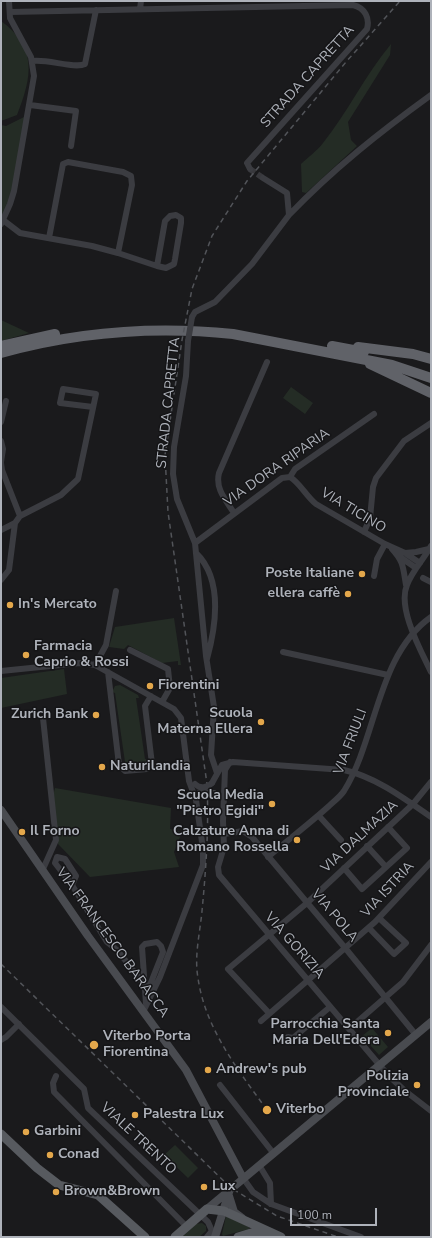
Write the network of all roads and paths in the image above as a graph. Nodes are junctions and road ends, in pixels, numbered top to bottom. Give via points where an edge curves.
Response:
1 (10, 1) edge
2 (141, 1) edge
3 (355, 3) edge
4 (213, 4) edge
5 (140, 9) junction
6 (96, 10) junction
7 (10, 12) junction
8 (33, 61) junction
9 (431, 95) edge
10 (30, 105) junction
11 (71, 146) dead end
12 (250, 169) dead end
13 (263, 178) tunnel mouth
14 (289, 215) junction
15 (2, 222) edge
16 (49, 238) junction
17 (118, 253) junction
18 (156, 266) junction
19 (1, 346) edge
20 (349, 352) junction
21 (1, 353) edge
22 (431, 358) edge
23 (267, 362) dead end
24 (431, 371) edge
25 (431, 378) edge
26 (431, 393) edge
27 (6, 401) dead end
28 (93, 407) junction
29 (374, 414) dead end
30 (1, 422) edge
31 (431, 423) edge
32 (1, 441) edge
33 (1, 463) edge
34 (290, 477) junction
35 (234, 512) junction
36 (20, 516) junction
37 (15, 523) junction
38 (1, 530) edge
39 (364, 532) junction
40 (195, 543) junction
41 (387, 546) junction
42 (430, 547) edge
43 (405, 552) junction
44 (196, 553) junction
45 (399, 556) junction
46 (418, 566) junction
47 (374, 576) dead end
48 (422, 578) dead end
49 (1, 580) edge
50 (431, 582) edge
51 (406, 585) junction
52 (116, 592) dead end
53 (431, 617) edge
54 (413, 633) junction
55 (130, 650) dead end
56 (283, 652) dead end
57 (207, 662) junction
58 (95, 665) junction
59 (1, 671) edge
60 (108, 672) junction
61 (431, 672) edge
62 (388, 675) junction
63 (151, 696) junction
64 (162, 702) junction
65 (43, 718) dead end
66 (230, 762) junction
67 (355, 772) junction
68 (216, 773) junction
69 (431, 782) edge
70 (194, 786) junction
71 (205, 787) junction
72 (200, 792) junction
73 (196, 800) junction
74 (223, 801) junction
75 (413, 804) junction
76 (1, 810) edge
77 (319, 816) junction
78 (431, 817) edge
79 (388, 827) junction
80 (224, 834) junction
81 (341, 840) dead end
82 (368, 846) junction
83 (268, 857) junction
84 (431, 862) edge
85 (386, 867) junction
86 (344, 868) junction
87 (43, 869) junction
88 (72, 884) dead end
89 (307, 902) junction
90 (380, 918) junction
91 (368, 928) junction
92 (268, 934) junction
93 (431, 945) edge
94 (346, 949) junction
95 (307, 980) junction
96 (144, 988) junction
97 (146, 996) junction
98 (385, 998) junction
99 (1, 1007) edge
100 (330, 1007) junction
101 (145, 1008) junction
102 (269, 1013) junction
103 (261, 1021) dead end
104 (431, 1022) edge
105 (19, 1024) junction
106 (348, 1029) junction
107 (416, 1035) junction
108 (288, 1037) dead end
109 (1, 1040) edge
110 (379, 1064) junction
111 (56, 1076) dead end
112 (220, 1085) dead end
113 (431, 1111) edge
114 (1, 1134) edge
115 (274, 1154) junction
116 (260, 1165) junction
117 (243, 1178) junction
118 (230, 1193) junction
119 (271, 1204) junction
120 (224, 1211) junction
121 (204, 1212) junction
122 (244, 1220) junction
123 (208, 1222) junction
124 (190, 1224) junction
125 (263, 1236) edge
126 (145, 1237) edge
127 (175, 1237) edge
128 (207, 1237) edge
129 (215, 1237) edge
130 (238, 1237) edge
131 (281, 1237) edge
132 (361, 1237) edge

1 - 7 street
2 - 5 street
3 - 4 street
3 - 12 street, STRADA CAPRETTA via 365,12 367,29 247,163
4 - 5 street
5 - 6 street
6 - 7 street
6 - 8 street via 86,64 77,66 46,60
7 - 8 street via 13,25
8 - 10 street via 34,76
9 - 14 street, STRADA CAPRETTA via 355,152 314,188
10 - 11 street via 76,111
10 - 15 street via 14,192
13 - 14 street via 287,193
14 - 40 street, STRADA CAPRETTA, bridge via 252,264 215,302 195,312 192,317 186,376 174,446 173,474 180,510
15 - 16 street via 20,233
16 - 17 street
16 - 17 street via 63,164 68,162 123,172 130,176 132,185
17 - 18 street
18 - 18 street via 166,268 174,264 182,223 176,214 165,221
19 - 20 highway via 68,331 198,325 252,331
20 - 21 highway via 233,334 165,331 80,336
20 - 22 highway via 356,347
20 - 24 highway via 396,359
20 - 25 highway
20 - 26 highway
23 - 35 street via 217,482
27 - 30 street
28 - 28 street via 60,403 63,389 96,394
28 - 36 street via 78,479 60,495
29 - 34 street, VIA DORA RIPARIA via 295,469
31 - 39 street via 404,441 376,478 370,518
32 - 33 street
33 - 36 street
34 - 35 street, VIA DORA RIPARIA via 282,478
34 - 39 street, VIA TICINO via 312,501
35 - 40 street, VIA DORA RIPARIA
36 - 37 street
37 - 38 street
37 - 49 street via 9,570
39 - 41 street, VIA TICINO
40 - 44 street, STRADA CAPRETTA
41 - 43 street
41 - 45 street
41 - 47 street via 377,559
42 - 43 street
42 - 46 street
43 - 46 street
44 - 57 street, STRADA CAPRETTA
44 - 57 street via 212,576 214,591 214,635
45 - 46 street
45 - 51 street
46 - 51 street
48 - 50 street
51 - 54 street via 406,604
52 - 58 street via 106,645
53 - 54 street, VIA FRIULI
54 - 61 street
54 - 62 street, VIA FRIULI
55 - 64 street via 168,669 170,688
56 - 62 street
57 - 68 street, STRADA CAPRETTA via 214,707 211,755
58 - 59 street via 80,663
58 - 60 street
60 - 63 street
60 - 63 street via 119,765 125,771 147,769 152,764 146,706
62 - 67 street, VIA FRIULI
63 - 64 street
64 - 70 street via 174,709 180,718 188,771
65 - 87 street via 56,840
66 - 67 street
66 - 68 street via 222,765
66 - 74 street, VIA GORIZIA via 225,770
67 - 75 street
67 - 77 street, VIA FRIULI via 343,793
68 - 71 street, bridge via 212,783
69 - 75 street, VIA DALMAZIA
70 - 71 street, bridge
70 - 72 street
70 - 73 street
71 - 72 street, bridge
72 - 73 street
72 - 74 street, bridge via 214,792
73 - 101 street via 203,865 160,977
74 - 80 street, VIA GORIZIA
75 - 78 street
75 - 79 street, VIA DALMAZIA
76 - 87 main road, VIA FRANCESCO BARACCA
77 - 81 street
77 - 83 street, VIA FRIULI
79 - 82 street, VIA DALMAZIA
79 - 85 street via 407,848
80 - 83 street, VIA POLA via 246,832
80 - 92 street, VIA GORIZIA via 219,875
82 - 85 street
82 - 86 street, VIA DALMAZIA
83 - 89 street, VIA POLA
84 - 90 street, VIA ISTRIA
85 - 86 street via 362,888
86 - 89 street, VIA DALMAZIA
87 - 101 main road, VIA FRANCESCO BARACCA via 88,936
88 - 96 street via 107,942 117,950 141,980
89 - 92 street, VIA DALMAZIA
89 - 94 street, VIA POLA
90 - 91 street, VIA ISTRIA
90 - 91 street via 406,943 394,954
91 - 94 street, VIA ISTRIA
92 - 95 street, VIA GORIZIA
92 - 102 street, VIA DALMAZIA via 228,969
93 - 98 street via 403,982
94 - 95 street, VIA ISTRIA
94 - 98 street, VIA POLA
95 - 100 street, VIA GORIZIA
95 - 102 street, VIA ISTRIA
96 - 97 street
96 - 97 street via 142,947 157,942 163,952
97 - 101 street
98 - 106 street
98 - 107 street, VIA POLA
99 - 105 street, VIALE TRENTO
100 - 106 street, VIA GORIZIA
100 - 108 street via 293,1038
101 - 117 main road, VIA FRANCESCO BARACCA via 194,1082
102 - 103 street, VIA ISTRIA
104 - 107 main road
105 - 109 street
105 - 121 street, VIALE TRENTO via 84,1089 88,1108
106 - 110 street, VIA GORIZIA
107 - 110 main road
110 - 113 street, VIA GORIZIA via 404,1090
110 - 115 main road
111 - 124 street, VIALE TRENTO via 53,1083 54,1092
112 - 115 street
114 - 126 main road via 59,1185 98,1195
115 - 116 main road
116 - 117 main road
116 - 119 street via 270,1183
117 - 118 main road
117 - 119 street via 253,1192
118 - 120 main road
118 - 121 main road
118 - 122 main road via 234,1212
119 - 132 street
120 - 121 main road
120 - 122 main road
120 - 129 main road
121 - 123 street, VIALE TRENTO
121 - 124 main road
122 - 131 main road
123 - 124 street via 203,1220
123 - 128 street via 212,1231
124 - 127 main road
125 - 130 main road via 250,1233

